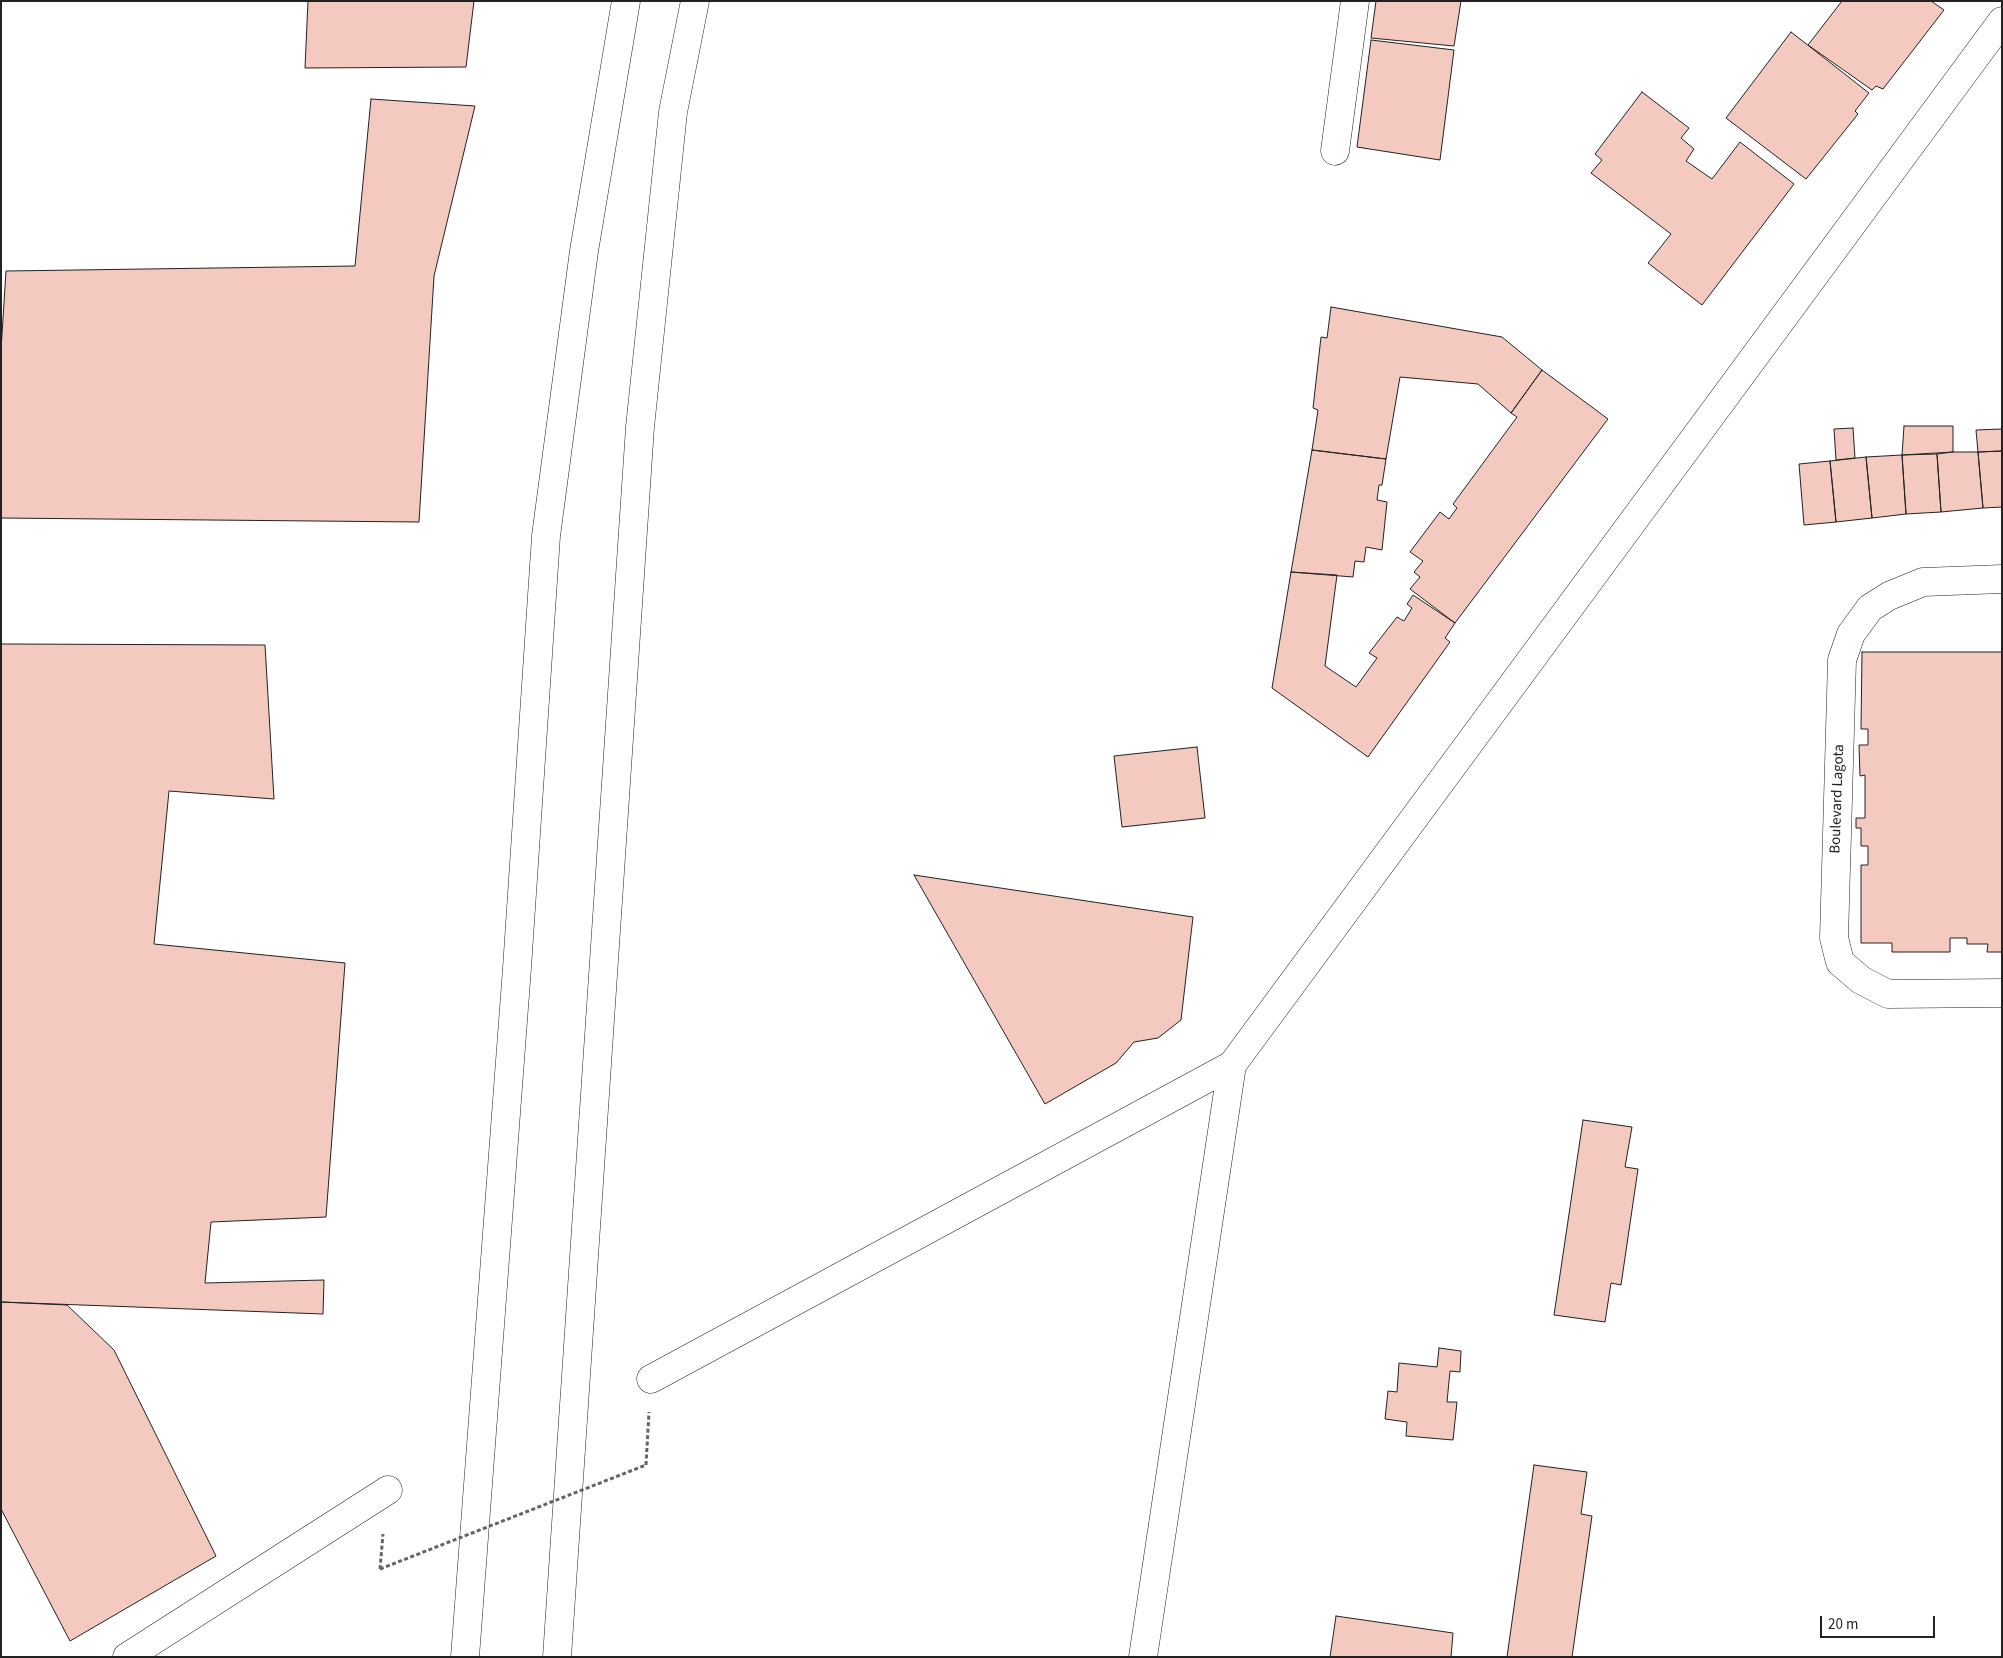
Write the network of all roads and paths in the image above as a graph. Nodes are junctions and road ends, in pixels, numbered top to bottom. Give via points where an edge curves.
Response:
1 (626, 1) edge
2 (695, 1) edge
3 (1355, 1) edge
4 (2002, 22) edge
5 (1335, 151) dead end
6 (2002, 579) edge
7 (2002, 993) edge
8 (1232, 1065) junction
9 (650, 1379) joint
10 (388, 1490) dead end
11 (380, 1568) dead end
12 (127, 1657) edge
13 (465, 1657) edge
14 (557, 1657) edge
15 (1143, 1657) edge

1 - 13 main road via 584,252 546,536 518,959
2 - 14 main road via 673,112 640,427
3 - 5 main road
4 - 8 main road
6 - 7 main road, Boulevard Lagota via 1923,582 1870,608 1851,634 1842,660 1834,938 1840,962 1861,980 1888,994
8 - 9 main road
8 - 15 main road
9 - 11 path, bridge via 646,1465
10 - 12 main road

